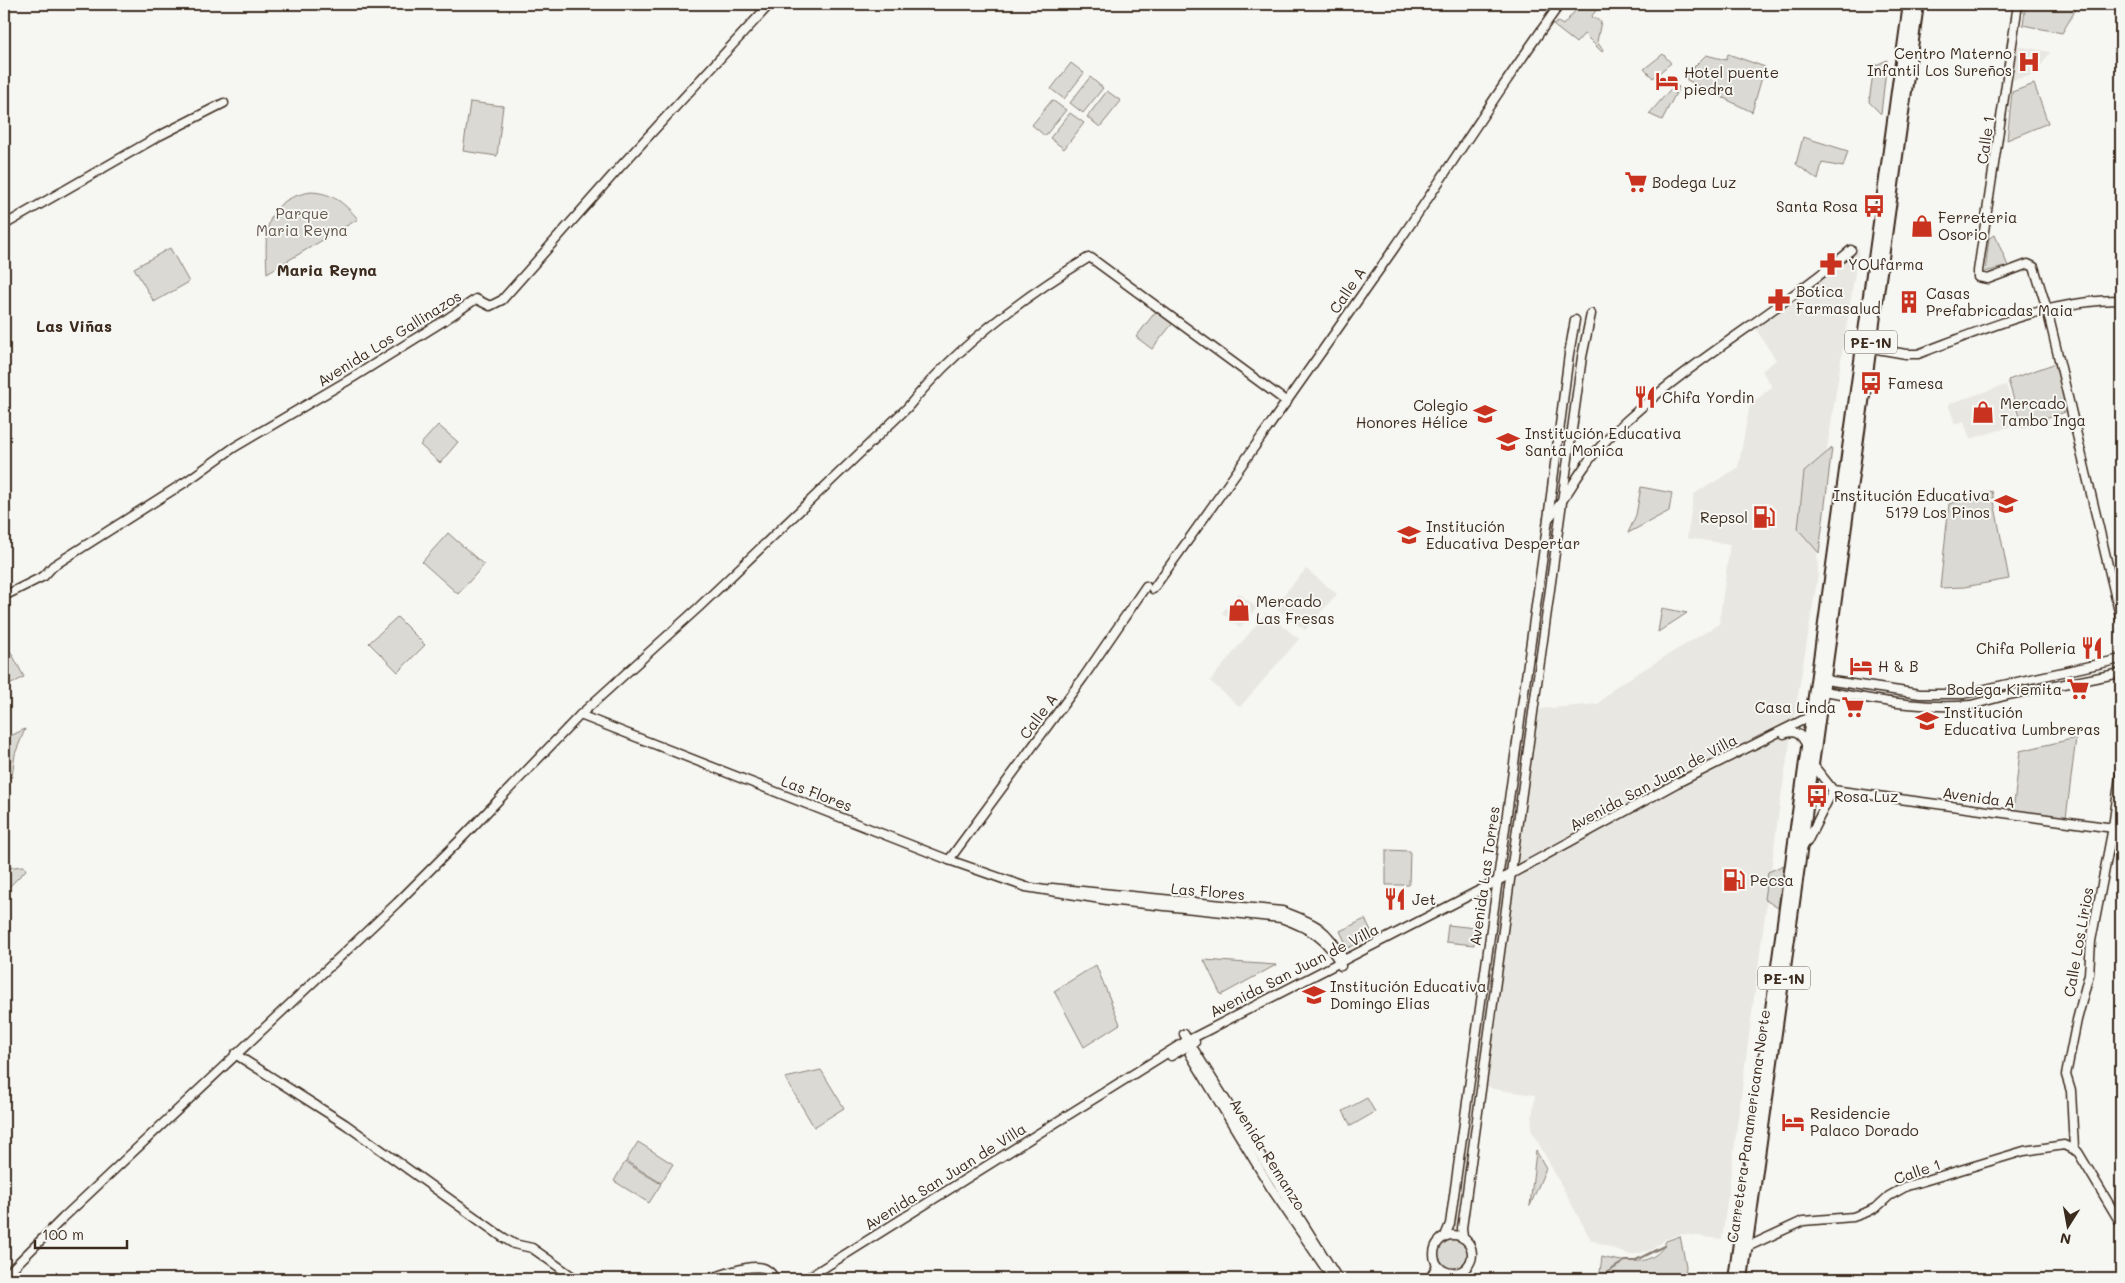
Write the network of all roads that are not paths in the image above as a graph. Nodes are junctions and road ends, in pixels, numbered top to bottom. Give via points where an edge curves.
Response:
1 (770, 4) edge
2 (1560, 4) edge
3 (1910, 4) edge
4 (1918, 4) edge
5 (2018, 4) edge
6 (224, 103) dead end
7 (4, 225) edge
8 (1851, 250) dead end
9 (2121, 300) edge
10 (2047, 308) junction
11 (1591, 314) dead end
12 (1575, 320) dead end
13 (1870, 348) junction
14 (1287, 402) junction
15 (1564, 501) junction
16 (1548, 519) junction
17 (4, 596) edge
18 (2121, 620) edge
19 (2121, 659) edge
20 (2121, 673) edge
21 (1825, 680) junction
22 (1824, 691) junction
23 (580, 715) junction
24 (1812, 715) junction
25 (1808, 747) junction
26 (1813, 765) junction
27 (2121, 769) edge
28 (1833, 790) junction
29 (2113, 828) junction
30 (2121, 829) edge
31 (1802, 847) junction
32 (949, 860) junction
33 (1511, 876) junction
34 (1497, 883) junction
35 (1342, 963) junction
36 (1187, 1044) junction
37 (235, 1054) junction
38 (2074, 1148) junction
39 (2121, 1224) edge
40 (1445, 1236) junction
41 (1463, 1238) junction
42 (1746, 1247) junction
43 (1437, 1265) junction
44 (1455, 1274) junction
45 (4, 1277) edge
46 (576, 1279) edge
47 (709, 1279) edge
48 (775, 1279) edge
49 (806, 1279) edge
50 (816, 1279) edge
51 (1332, 1279) edge
52 (1338, 1279) edge
53 (1430, 1279) edge
54 (1444, 1279) edge
55 (1734, 1279) edge
56 (1742, 1279) edge

1 - 17 street, Avenida Los Gallinazos via 502,300 490,306 476,299 233,448 54,566 44,576
2 - 14 street, Calle A
3 - 24 highway, PE-1N
4 - 13 highway, PE-1N
5 - 10 street, Calle 1 via 1978,271 1980,279 1988,279 2031,265
6 - 7 street via 159,136
8 - 15 street via 1658,393 1608,439 1586,465
9 - 10 street via 2093,300
10 - 13 street via 1918,354
10 - 18 street
11 - 15 street, Avenida Las Torres via 1582,357
12 - 16 street, Avenida Las Torres
13 - 21 highway, PE-1N
14 - 23 street via 1088,258 1048,282 958,353 821,492 668,637
14 - 32 street, Calle A
15 - 16 street
15 - 33 street, Avenida Las Torres
16 - 34 street, Avenida Las Torres
19 - 21 street via 1964,694 1920,694
20 - 22 street via 1955,707 1918,705
21 - 22 highway, Carretera Panamericana Norte / PE-1N
22 - 26 highway, Carretera Panamericana Norte / PE-1N
23 - 32 street, Las Flores
23 - 37 street via 406,893
24 - 25 highway, PE-1N
24 - 33 street, Avenida San Juan de Villa via 1677,783
25 - 33 street, Avenida San Juan de Villa via 1796,733 1786,733
25 - 55 highway, Carretera Panamericana Norte / PE-1N
26 - 28 street
26 - 31 highway, Carretera Panamericana Norte / PE-1N
27 - 29 street, Calle Los Lirios
28 - 29 street, Avenida A
28 - 31 street
29 - 30 street, Avenida A
29 - 38 street, Calle Los Lirios via 2091,941 2089,974 2066,1075
31 - 42 highway, Carretera Panamericana Norte / PE-1N
32 - 35 street, Las Flores via 1026,887 1045,890 1053,888 1282,912 1306,920 1325,932 1336,945
33 - 34 street, Avenida San Juan de Villa
33 - 41 street, Avenida Las Torres
34 - 35 street, Avenida San Juan de Villa
34 - 40 street, Avenida Las Torres via 1450,1224
35 - 36 street, Avenida San Juan de Villa
36 - 49 street, Avenida San Juan de Villa
36 - 50 street, Avenida San Juan de Villa
36 - 51 street, Avenida Remanzo via 1271,1188
36 - 52 street, Avenida Remanzo
37 - 45 street
37 - 46 street via 345,1124 501,1236 514,1244 532,1248
38 - 39 street
38 - 42 street, Calle 1 via 2055,1145 1908,1186 1889,1196 1878,1207 1854,1217 1803,1221
40 - 41 street
40 - 43 street via 1434,1250
41 - 44 street via 1470,1246 1471,1260 1465,1269
42 - 56 highway, Carretera Panamericana Norte / PE-1N
43 - 44 street via 1443,1271
43 - 53 street
44 - 54 street
47 - 48 street via 744,1268 759,1267 768,1270

